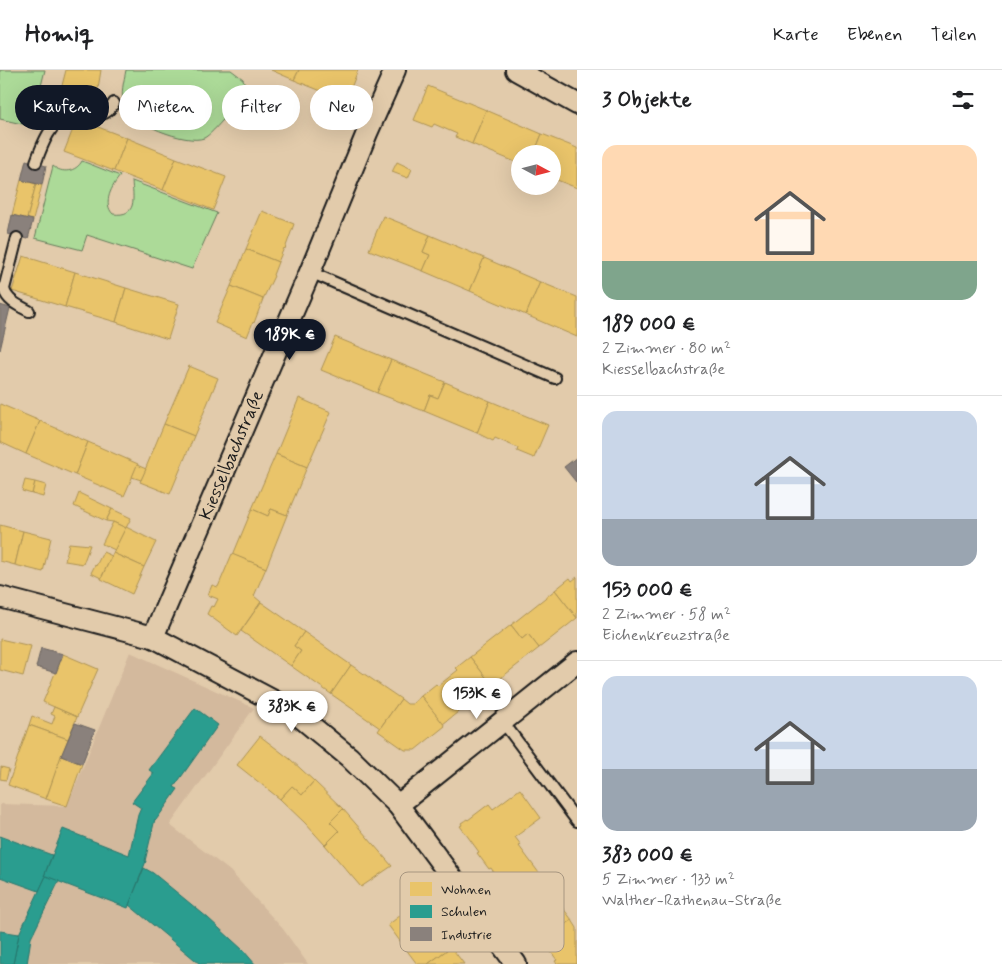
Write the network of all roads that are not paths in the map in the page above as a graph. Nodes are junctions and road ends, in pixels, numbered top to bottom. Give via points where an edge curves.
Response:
1 (395, 70) edge
2 (516, 70) edge
3 (114, 103) dead end
4 (577, 104) edge
5 (36, 162) dead end
6 (17, 238) dead end
7 (310, 272) junction
8 (29, 310) dead end
9 (555, 378) dead end
10 (0, 597) edge
11 (153, 637) junction
12 (577, 662) edge
13 (503, 722) junction
14 (398, 805) junction
15 (577, 821) edge
16 (448, 872) edge
17 (507, 952) edge
18 (516, 964) edge

1 - 7 street, Kiesselbachstraße
2 - 4 street
3 - 5 lane via 108,111 98,115 75,112 65,116 45,139
6 - 8 lane via 5,293 10,300
7 - 9 lane
7 - 11 street, Kiesselbachstraße
10 - 11 street
11 - 14 street via 293,711 349,757
12 - 13 street
13 - 14 street
13 - 15 lane
14 - 16 street
17 - 18 street

